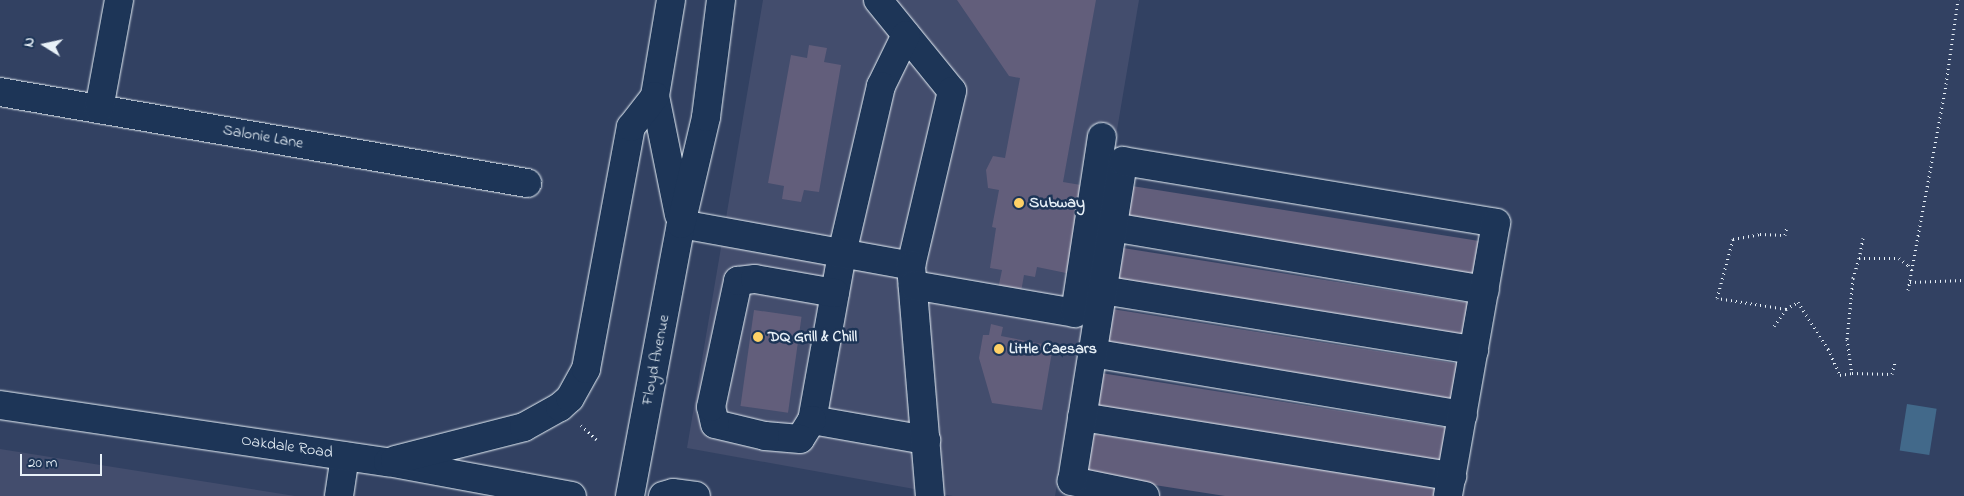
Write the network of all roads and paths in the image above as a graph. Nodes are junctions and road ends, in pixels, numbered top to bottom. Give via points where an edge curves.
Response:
1 (119, 0) edge
2 (671, 0) edge
3 (721, 0) edge
4 (878, 0) edge
5 (1958, 0) edge
6 (906, 35) junction
7 (0, 92) edge
8 (655, 96) junction
9 (99, 109) junction
10 (1102, 137) dead end
11 (527, 183) dead end
12 (681, 224) junction
13 (1786, 226) dead end
14 (1112, 227) junction
15 (1863, 238) dead end
16 (842, 254) junction
17 (1859, 258) junction
18 (1912, 271) junction
19 (912, 276) junction
20 (1964, 280) edge
21 (1910, 282) junction
22 (1102, 290) junction
23 (1484, 290) junction
24 (1908, 290) dead end
25 (835, 293) junction
26 (1786, 309) junction
27 (1774, 326) dead end
28 (1474, 350) junction
29 (1092, 353) junction
30 (1895, 362) dead end
31 (1852, 373) junction
32 (0, 405) edge
33 (1462, 415) junction
34 (1082, 418) junction
35 (812, 420) junction
36 (576, 422) dead end
37 (596, 439) dead end
38 (926, 440) junction
39 (346, 456) junction
40 (388, 462) junction
41 (1450, 486) edge
42 (339, 496) edge
43 (572, 496) edge
44 (630, 496) edge
45 (663, 496) edge
46 (696, 496) edge
47 (930, 496) edge
48 (1145, 496) edge

1 - 9 street
2 - 8 street, Floyd Avenue
3 - 12 street, Floyd Avenue via 706,117
4 - 6 street
5 - 18 path
6 - 16 street via 881,86
6 - 19 street via 952,91
7 - 9 street, Salonie Lane
8 - 12 street, Floyd Avenue
8 - 40 street via 631,127 586,369 570,398 524,427
9 - 11 street, Salonie Lane
10 - 19 street via 1075,313
12 - 16 street
12 - 44 street, Floyd Avenue
13 - 26 path via 1785,235 1760,234 1733,239 1717,298
14 - 22 street
14 - 23 street
14 - 23 street via 1123,161 1466,218 1496,224
15 - 17 path
16 - 19 street
16 - 25 street
17 - 18 path via 1899,258
17 - 31 path via 1853,278 1847,339
18 - 21 path
19 - 38 street
20 - 21 path
21 - 24 path
22 - 28 street
22 - 29 street
23 - 28 street
25 - 35 street
25 - 35 street via 755,280 738,281 711,407 715,424 765,436 800,439
26 - 27 path
26 - 31 path via 1798,302 1828,349 1840,375
28 - 33 street
29 - 33 street
29 - 34 street
30 - 31 path via 1892,374
32 - 39 street, Oakdale Road
33 - 41 street
34 - 41 street
34 - 48 street via 1072,481
35 - 38 street
36 - 37 path
38 - 47 street
39 - 40 street, Oakdale Road
39 - 42 street
40 - 43 street, Oakdale Road
45 - 46 street via 673,493

